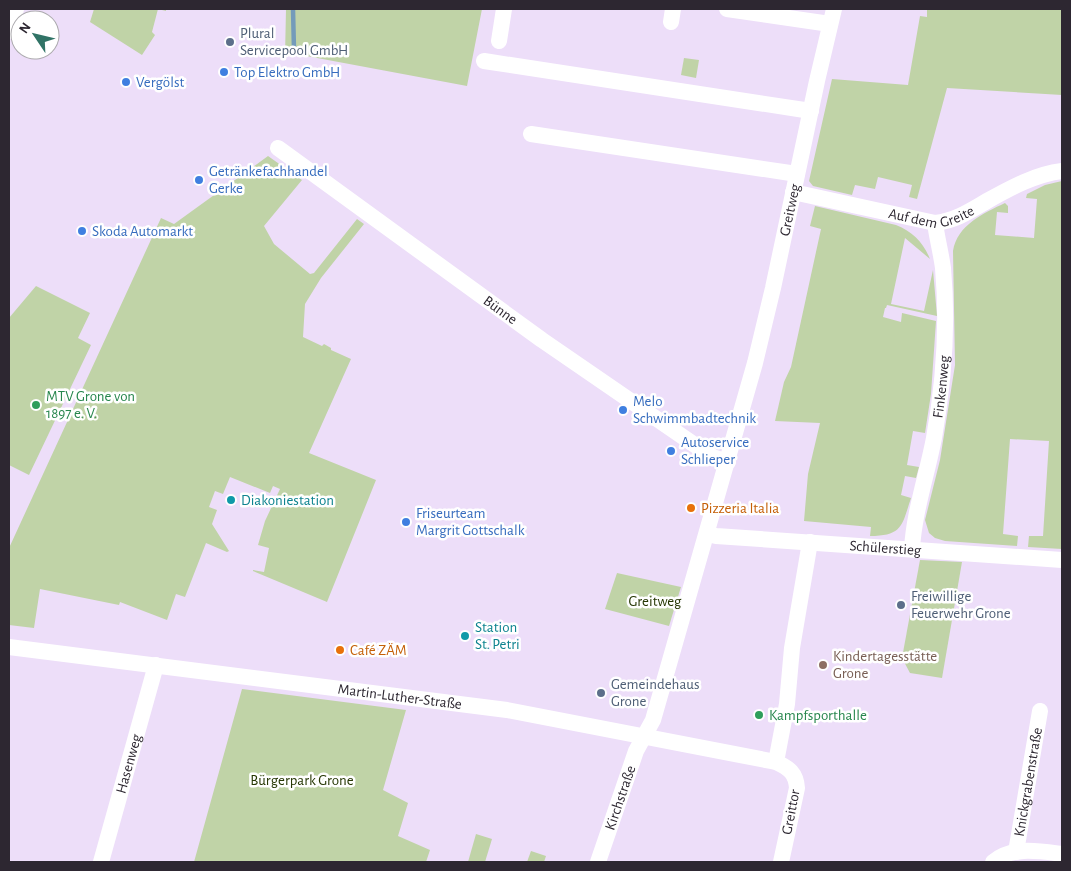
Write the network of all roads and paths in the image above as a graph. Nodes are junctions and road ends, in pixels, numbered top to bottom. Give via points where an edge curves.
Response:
1 (16, 9) edge
2 (504, 9) edge
3 (727, 9) edge
4 (832, 16) edge
5 (9, 31) edge
6 (500, 41) dead end
7 (484, 61) dead end
8 (811, 111) junction
9 (531, 134) dead end
10 (278, 148) dead end
11 (1062, 171) edge
12 (797, 174) junction
13 (793, 192) junction
14 (934, 223) junction
15 (728, 462) junction
16 (707, 534) junction
17 (810, 542) junction
18 (912, 549) junction
19 (1062, 560) edge
20 (9, 647) edge
21 (156, 665) junction
22 (1040, 710) dead end
23 (644, 736) junction
24 (781, 764) junction
25 (1016, 852) junction
26 (1062, 854) edge
27 (101, 862) edge
28 (598, 862) edge
29 (781, 862) edge
30 (993, 862) edge

1 - 5 street
2 - 6 street
3 - 4 street
4 - 8 street, Greitweg
7 - 8 street
8 - 12 street, Greitweg
9 - 12 street, Greitweg
10 - 15 street, Bünne via 542,340 704,452
11 - 14 street, Auf dem Greite via 1028,180 957,218
12 - 13 street, Greitweg
13 - 14 street, Auf dem Greite
13 - 15 street, Greitweg via 774,288
14 - 18 street, Finkenweg via 944,298 943,368 934,437
15 - 16 street, Greitweg
16 - 17 street, Schülerstieg
16 - 23 street, Greitweg via 653,720
17 - 18 street, Schülerstieg
17 - 24 street via 792,648
18 - 19 street, Schülerstieg
20 - 21 street, Martin-Luther-Straße
21 - 23 street, Martin-Luther-Straße via 507,710
21 - 27 street, Hasenweg
22 - 25 street, Knickgrabenstraße
23 - 24 street, Martin-Luther-Straße
23 - 28 street, Kirchstraße
24 - 29 street, Greittor via 792,770 797,788
25 - 26 street
25 - 30 street via 1005,854

